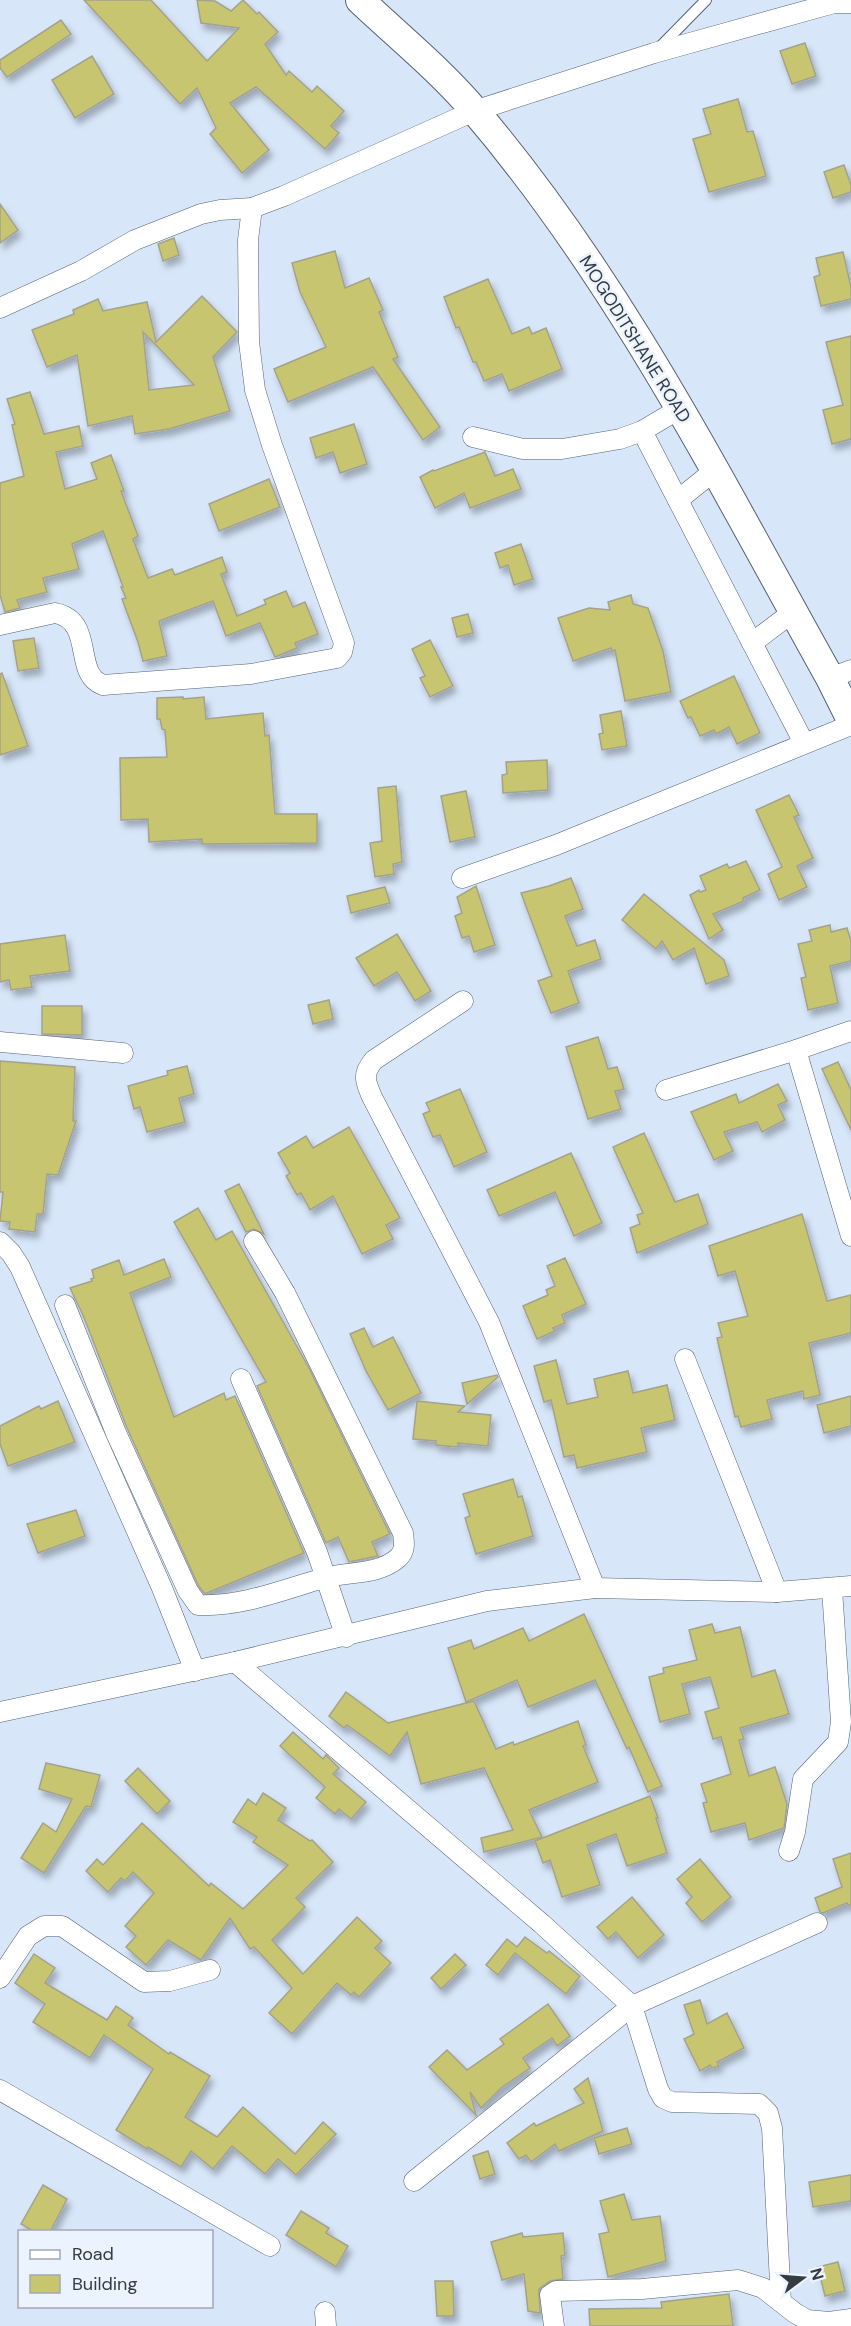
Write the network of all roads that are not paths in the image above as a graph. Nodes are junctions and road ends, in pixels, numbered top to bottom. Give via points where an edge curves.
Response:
1 (360, 0) edge
2 (706, 0) edge
3 (851, 3) edge
4 (654, 53) junction
5 (474, 111) junction
6 (252, 208) junction
7 (0, 308) edge
8 (679, 409) junction
9 (642, 431) junction
10 (473, 436) dead end
11 (714, 471) junction
12 (678, 500) junction
13 (793, 612) junction
14 (0, 625) edge
15 (752, 643) junction
16 (841, 674) edge
17 (851, 723) edge
18 (804, 743) junction
19 (462, 878) dead end
20 (463, 1001) dead end
21 (851, 1031) edge
22 (0, 1042) edge
23 (796, 1050) junction
24 (123, 1053) dead end
25 (666, 1090) dead end
26 (844, 1194) edge
27 (851, 1236) edge
28 (254, 1241) dead end
29 (0, 1242) edge
30 (65, 1305) dead end
31 (685, 1359) dead end
32 (241, 1380) dead end
33 (327, 1577) junction
34 (595, 1588) junction
35 (841, 1588) edge
36 (777, 1592) junction
37 (346, 1637) junction
38 (235, 1662) junction
39 (195, 1671) junction
40 (0, 1712) edge
41 (789, 1851) dead end
42 (817, 1923) dead end
43 (210, 1970) dead end
44 (0, 1978) edge
45 (632, 2006) junction
46 (0, 2090) edge
47 (414, 2181) dead end
48 (270, 2246) dead end
49 (781, 2302) junction
50 (851, 2319) edge
51 (554, 2326) edge

1 - 5 main road, MOGODITSHANE ROAD
2 - 4 lane
3 - 4 street via 834,3
4 - 5 street
5 - 6 street
5 - 8 main road, MOGODITSHANE ROAD via 532,181 575,242 649,355
6 - 7 street via 201,214 135,240 81,271
6 - 14 street via 248,240 249,342 255,390 344,643 342,652 330,661 251,674 102,685 90,675 77,627 64,615 55,613
8 - 9 street
8 - 11 main road, MOGODITSHANE ROAD
9 - 10 street via 562,449 523,449
9 - 12 street
11 - 12 street
11 - 13 main road, MOGODITSHANE ROAD
12 - 15 street
13 - 15 street
13 - 16 main road, MOGODITSHANE ROAD
15 - 18 street
16 - 17 main road, MOGODITSHANE ROAD
17 - 18 street
18 - 19 street via 555,845
20 - 34 street via 374,1060 364,1075 489,1322
21 - 23 street
22 - 24 street
23 - 25 street
23 - 26 street
26 - 27 street
28 - 33 street via 285,1293 403,1533 405,1544 400,1557 388,1565 360,1574
29 - 39 street via 20,1267
30 - 33 street via 116,1433 188,1591 198,1605 217,1606 264,1597
31 - 36 street
32 - 33 street
33 - 37 street
34 - 36 street
34 - 37 street via 487,1601
35 - 36 street
35 - 41 street via 840,1733 838,1742 803,1779
37 - 38 street
38 - 39 street
38 - 45 street via 542,1924
39 - 40 street
42 - 45 street
43 - 44 street via 170,1981 144,1982 62,1926 44,1926 28,1936
45 - 47 street
45 - 49 street via 663,2098 672,2102 759,2104 768,2113
46 - 48 street
49 - 50 street via 807,2319
49 - 51 street via 763,2288 738,2280 642,2289 555,2291 550,2295

